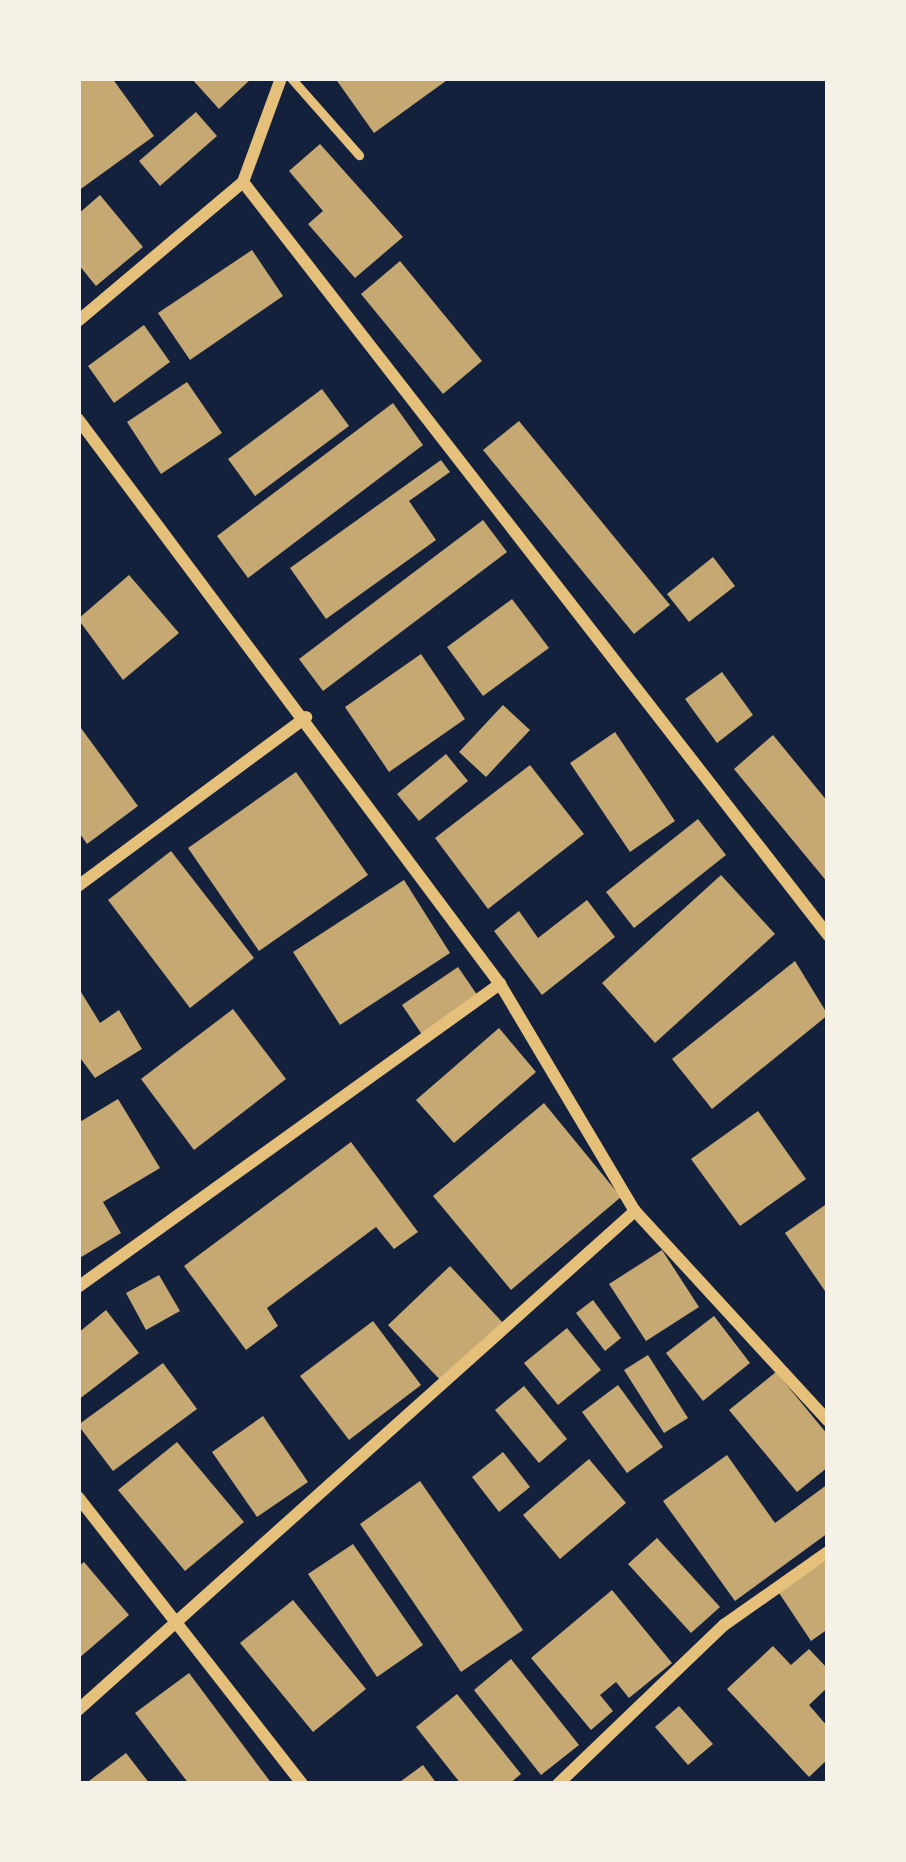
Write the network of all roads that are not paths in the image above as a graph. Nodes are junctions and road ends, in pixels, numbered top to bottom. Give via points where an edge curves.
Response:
1 (281, 78) edge
2 (291, 78) edge
3 (359, 155) dead end
4 (243, 182) junction
5 (81, 312) edge
6 (78, 419) edge
7 (306, 717) junction
8 (78, 886) edge
9 (828, 934) edge
10 (500, 984) junction
11 (635, 1211) junction
12 (78, 1287) edge
13 (828, 1420) edge
14 (78, 1497) edge
15 (828, 1552) edge
16 (182, 1621) junction
17 (78, 1710) edge
18 (302, 1784) edge
19 (558, 1784) edge

1 - 4 street
2 - 3 lane
4 - 5 street
4 - 9 street
6 - 7 street
7 - 8 street
7 - 10 street
10 - 11 street
10 - 12 street
11 - 13 street
11 - 16 street
14 - 16 street
15 - 19 street via 724,1625
16 - 17 street
16 - 18 street

